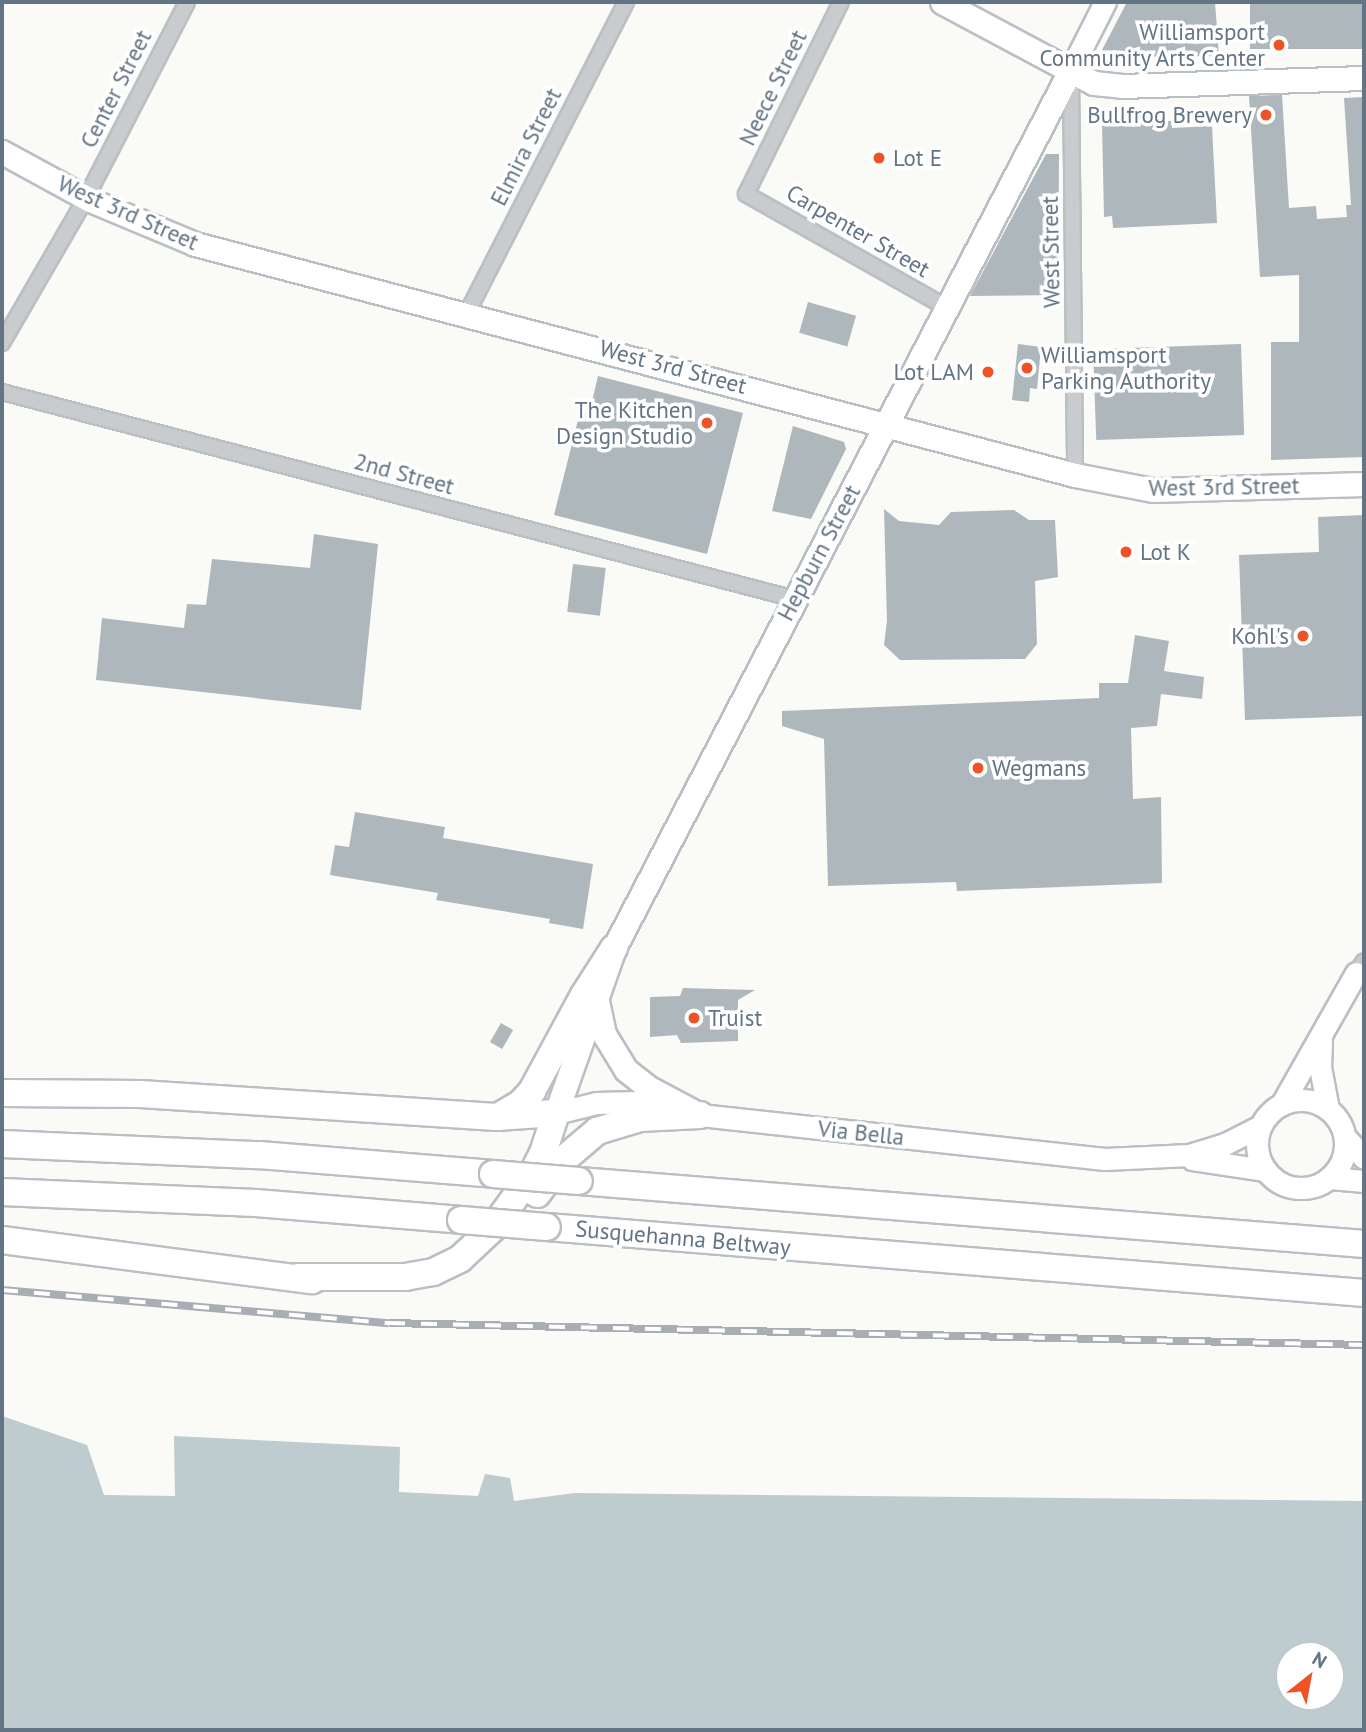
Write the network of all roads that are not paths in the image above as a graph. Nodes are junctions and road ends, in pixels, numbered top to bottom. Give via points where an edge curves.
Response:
1 (187, 2) edge
2 (626, 2) edge
3 (841, 2) edge
4 (942, 2) edge
5 (1105, 2) edge
6 (1070, 71) junction
7 (1364, 78) edge
8 (2, 152) edge
9 (746, 194) joint
10 (86, 198) junction
11 (946, 307) junction
12 (467, 313) junction
13 (2, 342) edge
14 (2, 392) edge
15 (886, 425) junction
16 (1075, 475) junction
17 (1364, 484) edge
18 (796, 599) junction
19 (614, 948) junction
20 (1360, 967) edge
21 (597, 1001) junction
22 (1322, 1032) junction
23 (2, 1093) edge
24 (1283, 1101) junction
25 (1328, 1110) junction
26 (556, 1113) junction
27 (700, 1115) junction
28 (496, 1117) junction
29 (1259, 1126) junction
30 (1345, 1138) junction
31 (2, 1144) edge
32 (1169, 1158) junction
33 (1364, 1158) edge
34 (1265, 1170) junction
35 (1331, 1178) junction
36 (1364, 1181) edge
37 (2, 1192) edge
38 (1364, 1236) edge
39 (1273, 1237) junction
40 (2, 1240) edge
41 (1364, 1244) edge
42 (298, 1277) junction
43 (1364, 1293) edge

1 - 10 street, Center Street
2 - 12 street, Elmira Street
3 - 9 street, Neece Street
4 - 6 main road
5 - 6 main road, Hepburn Street
6 - 7 main road via 1094,83 1122,86
6 - 11 main road, Hepburn Street
6 - 16 street, West Street
8 - 10 main road, West 3rd Street
9 - 11 street, Carpenter Street
10 - 12 main road, West 3rd Street via 195,244
10 - 13 street, Center Street
11 - 15 main road, Hepburn Street
12 - 15 main road, West 3rd Street
14 - 18 street, 2nd Street
15 - 16 main road, West 3rd Street
15 - 18 main road, Hepburn Street
16 - 17 main road, West 3rd Street via 1163,490
18 - 19 main road, Hepburn Street
19 - 21 main road, Hepburn Street
19 - 28 highway via 532,1091 520,1104
20 - 22 main road
21 - 26 main road, Hepburn Street
21 - 27 main road via 604,1034 626,1070
22 - 24 main road
22 - 25 main road via 1320,1067
23 - 28 highway via 116,1093
24 - 25 main road via 1311,1101
24 - 29 main road
25 - 30 main road
26 - 27 main road, Via Bella via 625,1101
26 - 28 highway
26 - 42 highway via 534,1171 493,1228 460,1259 433,1272 406,1277
27 - 32 main road, Via Bella via 1070,1157
27 - 42 highway via 626,1120 584,1139 554,1170 495,1251 447,1283 416,1292 377,1293
29 - 32 main road, Via Bella via 1211,1149
29 - 34 main road via 1257,1149
30 - 33 main road
30 - 35 main road via 1342,1161
31 - 39 highway, bridge via 210,1152
32 - 34 main road, Via Bella
34 - 35 main road via 1281,1184 1300,1189
35 - 36 main road
37 - 43 highway, Susquehanna Beltway, bridge via 256,1203
38 - 39 highway
39 - 41 highway
40 - 42 highway

